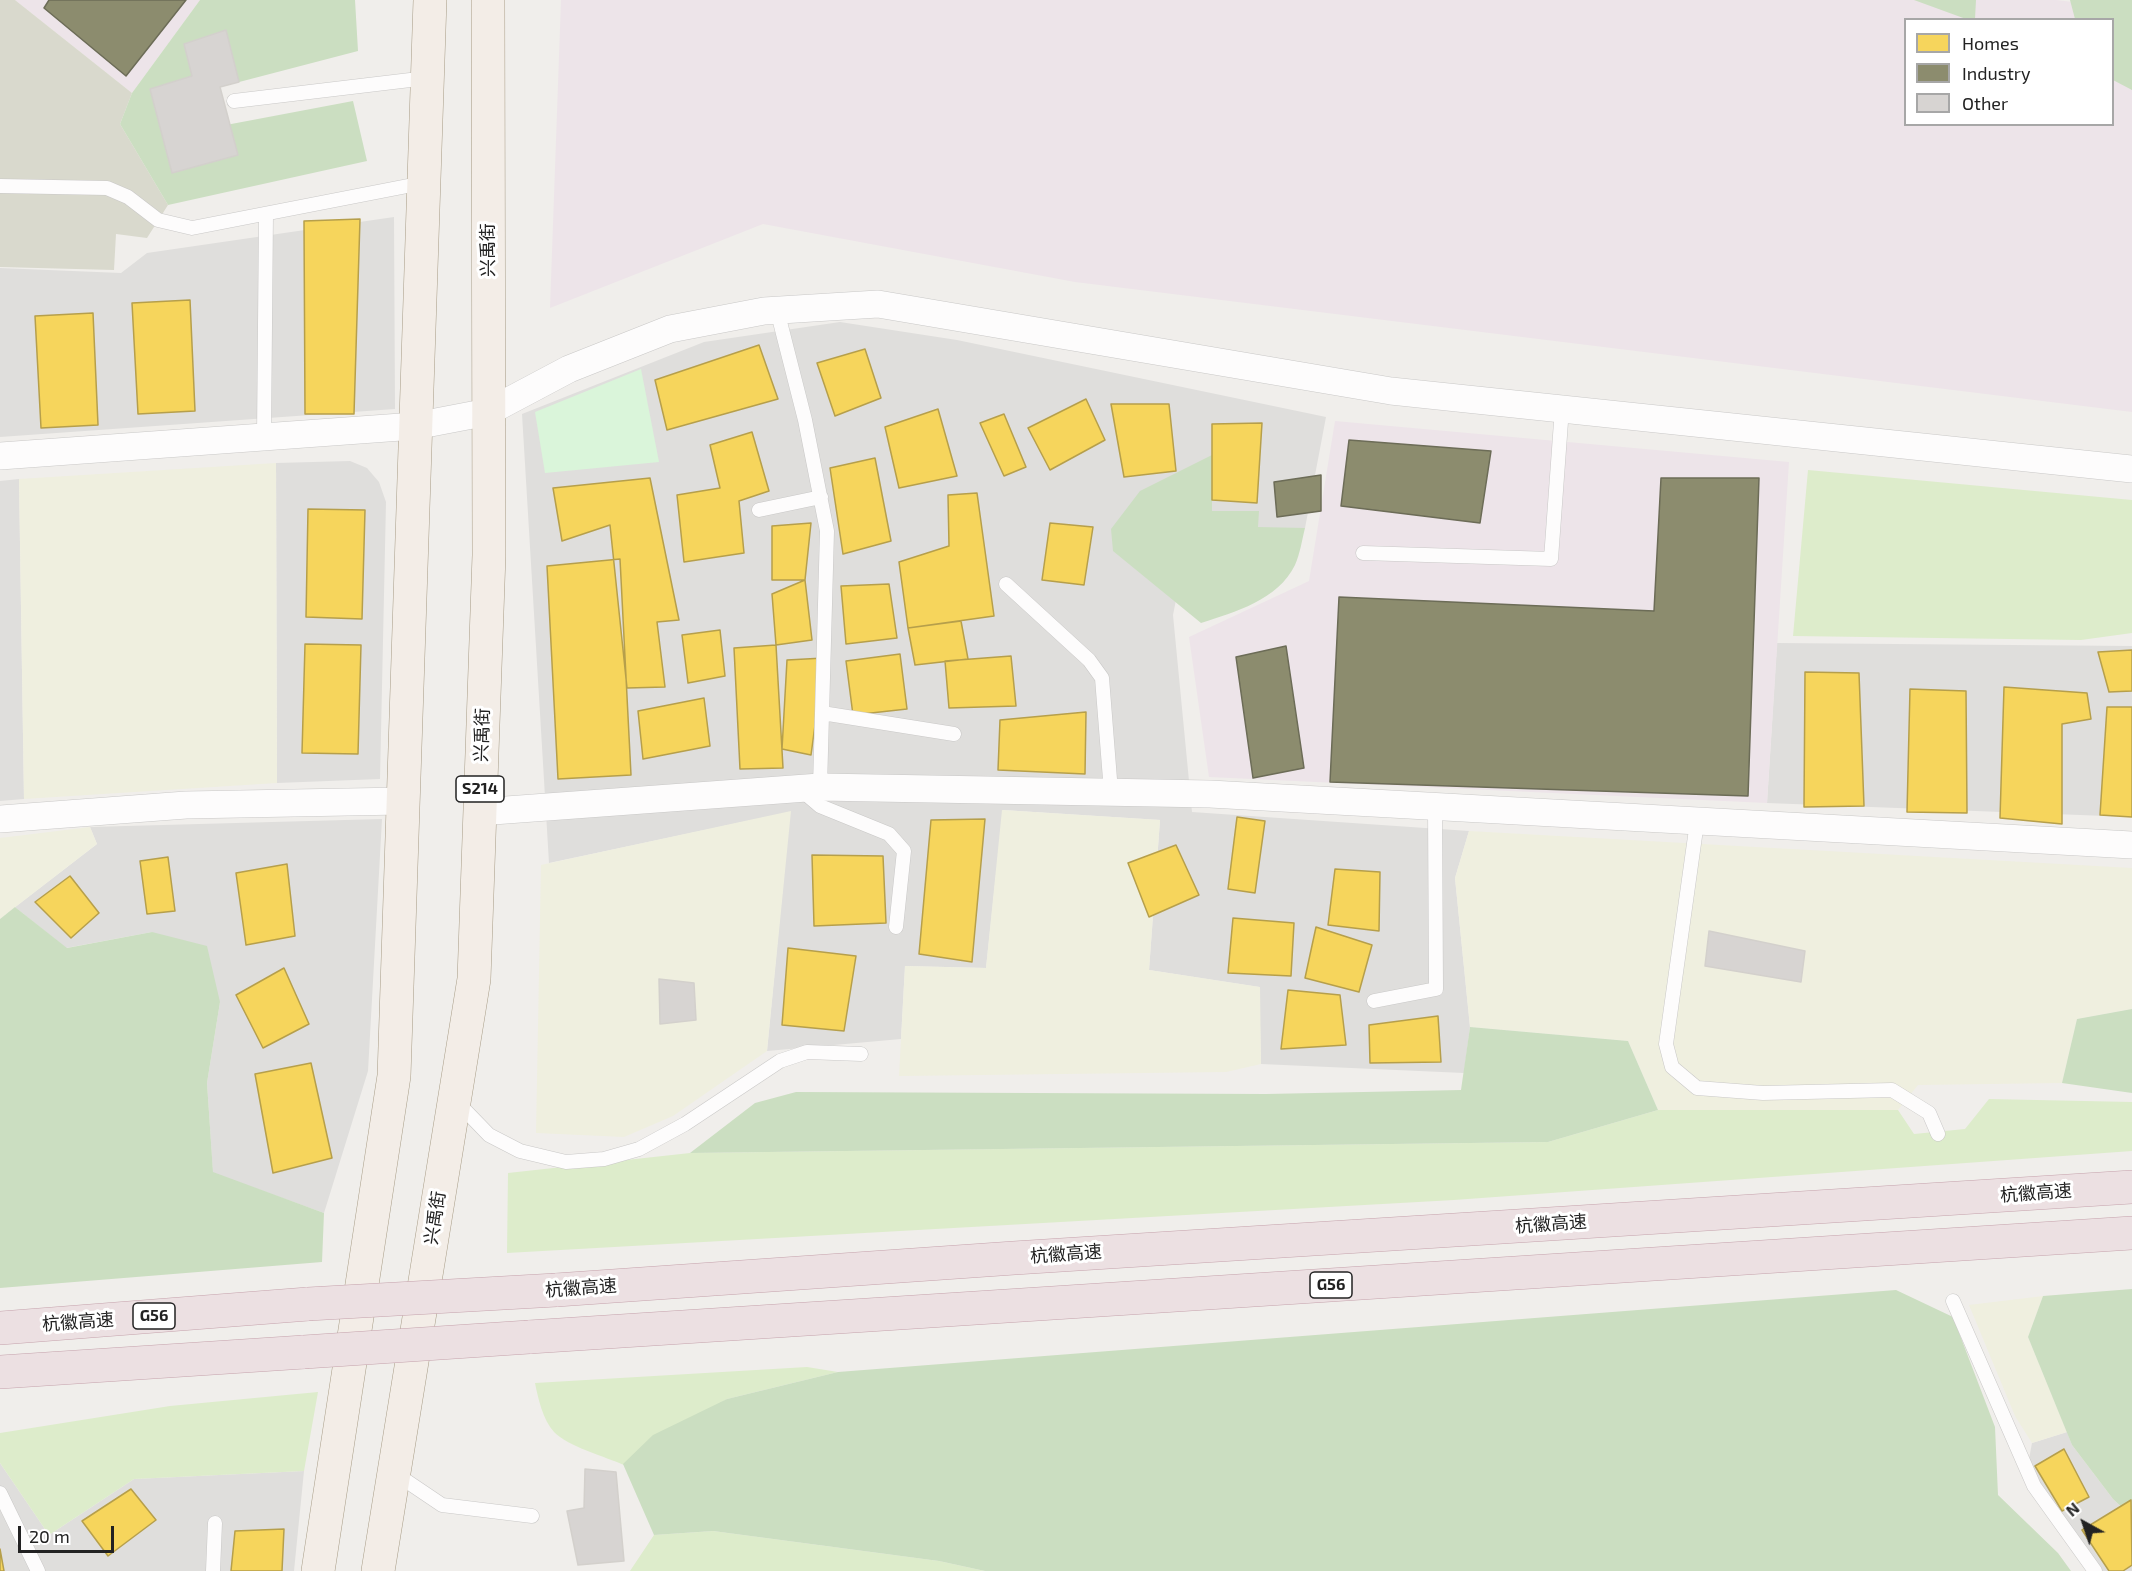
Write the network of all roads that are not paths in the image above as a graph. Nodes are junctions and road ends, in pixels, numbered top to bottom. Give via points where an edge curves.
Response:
1 (430, 0) edge
2 (488, 0) edge
3 (427, 78) junction
4 (234, 101) dead end
5 (423, 183) junction
6 (0, 186) edge
7 (266, 214) junction
8 (777, 310) junction
9 (1562, 408) junction
10 (488, 412) junction
11 (415, 426) junction
12 (264, 436) junction
13 (0, 456) edge
14 (2132, 470) edge
15 (821, 497) junction
16 (759, 510) dead end
17 (1363, 553) dead end
18 (1006, 584) dead end
19 (822, 713) junction
20 (954, 734) dead end
21 (809, 787) junction
22 (1111, 792) junction
23 (402, 801) junction
24 (1436, 807) junction
25 (479, 812) junction
26 (0, 819) edge
27 (1697, 822) junction
28 (2132, 845) edge
29 (896, 927) dead end
30 (1374, 1001) dead end
31 (861, 1054) dead end
32 (454, 1099) junction
33 (1938, 1134) dead end
34 (2132, 1187) edge
35 (2132, 1233) edge
36 (1953, 1301) dead end
37 (0, 1328) edge
38 (0, 1372) edge
39 (394, 1473) junction
40 (0, 1493) edge
41 (532, 1516) dead end
42 (215, 1522) dead end
43 (38, 1571) edge
44 (213, 1571) edge
45 (318, 1571) edge
46 (378, 1571) edge
47 (2095, 1571) edge

1 - 3 main road
2 - 10 main road, 兴禹街 / S214
3 - 4 lane
3 - 5 main road
5 - 7 lane
5 - 11 main road
6 - 7 lane via 107,188 128,197 158,220 192,228
7 - 12 lane
8 - 9 street via 878,304 1391,390
8 - 10 street via 670,329 569,369
8 - 15 lane
9 - 14 street
9 - 17 lane via 1551,559
10 - 11 street
10 - 25 main road, 兴禹街 / S214 via 489,555
11 - 12 street
11 - 23 main road
12 - 13 street
15 - 16 lane
15 - 19 lane via 828,531
18 - 22 lane via 1089,660 1102,678
19 - 20 lane
19 - 21 lane
21 - 22 street
21 - 25 street
21 - 29 lane via 820,806 889,834 904,851
22 - 24 street
23 - 26 street via 186,805
23 - 45 main road via 394,1076
24 - 27 street
24 - 30 lane via 1436,989
25 - 32 main road, 兴禹街 / S214 via 474,979
27 - 28 street
27 - 33 lane via 1666,1044 1672,1067 1697,1088 1763,1093 1892,1090 1929,1113
31 - 32 lane via 807,1052 780,1061 685,1124 639,1149 604,1159 566,1162 520,1151 489,1135
32 - 39 main road, 兴禹街 / S214
34 - 37 highway, 杭徽高速 / G56, bridge via 308,1304
35 - 38 highway, G56, bridge
36 - 47 lane via 2034,1486
39 - 41 lane via 442,1505
39 - 46 main road, 兴禹街 / S214
40 - 43 lane
42 - 44 lane

